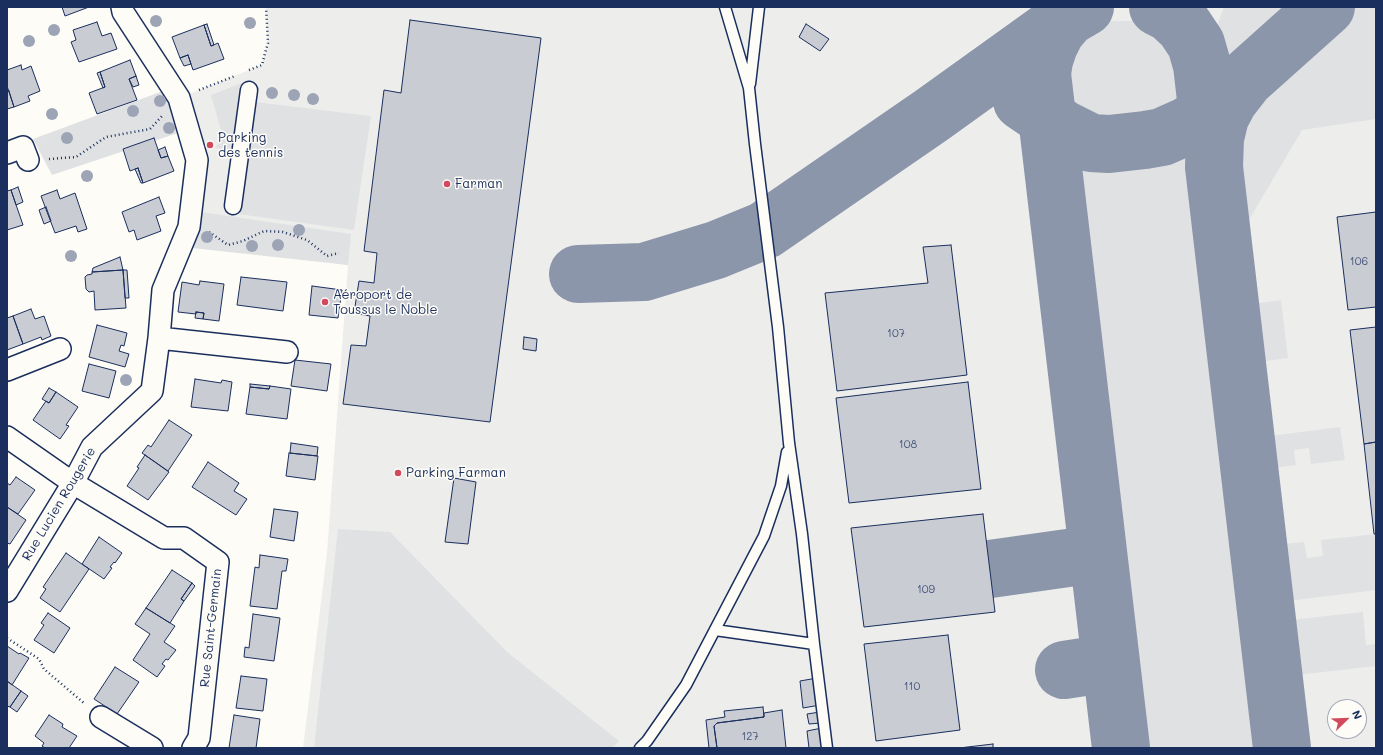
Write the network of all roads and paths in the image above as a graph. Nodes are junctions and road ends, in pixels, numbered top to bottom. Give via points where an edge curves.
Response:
1 (122, 7) edge
2 (266, 7) edge
3 (725, 7) edge
4 (759, 7) edge
5 (248, 71) dead end
6 (241, 74) dead end
7 (749, 88) junction
8 (249, 90) dead end
9 (179, 98) junction
10 (7, 153) edge
11 (28, 160) joint
12 (233, 206) dead end
13 (190, 220) junction
14 (338, 253) dead end
15 (159, 338) junction
16 (60, 349) dead end
17 (287, 352) dead end
18 (7, 370) edge
19 (7, 437) edge
20 (789, 443) junction
21 (73, 483) junction
22 (7, 590) edge
23 (715, 630) junction
24 (7, 638) edge
25 (814, 644) junction
26 (101, 717) joint
27 (152, 748) edge
28 (193, 748) edge
29 (640, 748) edge
30 (827, 748) edge

1 - 9 street, Rue Lucien Rougerie
2 - 5 path via 266,53 262,65
3 - 7 lane
4 - 7 lane
6 - 9 path
7 - 20 lane
8 - 12 street
9 - 11 path via 150,129 106,137 76,157
9 - 13 street, Rue Lucien Rougerie via 197,160
10 - 11 street via 23,147
13 - 14 path via 228,245 264,231 284,232 308,240 327,256
13 - 15 street, Rue Lucien Rougerie via 163,290
15 - 17 street
15 - 21 street, Rue Lucien Rougerie via 152,391 92,447
16 - 18 street
19 - 21 street, Rue Saint-Germain
20 - 23 lane via 781,486 764,536
20 - 25 lane
21 - 22 street, Rue Lucien Rougerie
21 - 28 street, Rue Saint-Germain via 164,538 184,538 218,562 199,738
23 - 25 lane
23 - 29 lane via 686,684
24 - 26 path via 39,659 44,669
25 - 30 lane
26 - 27 street

